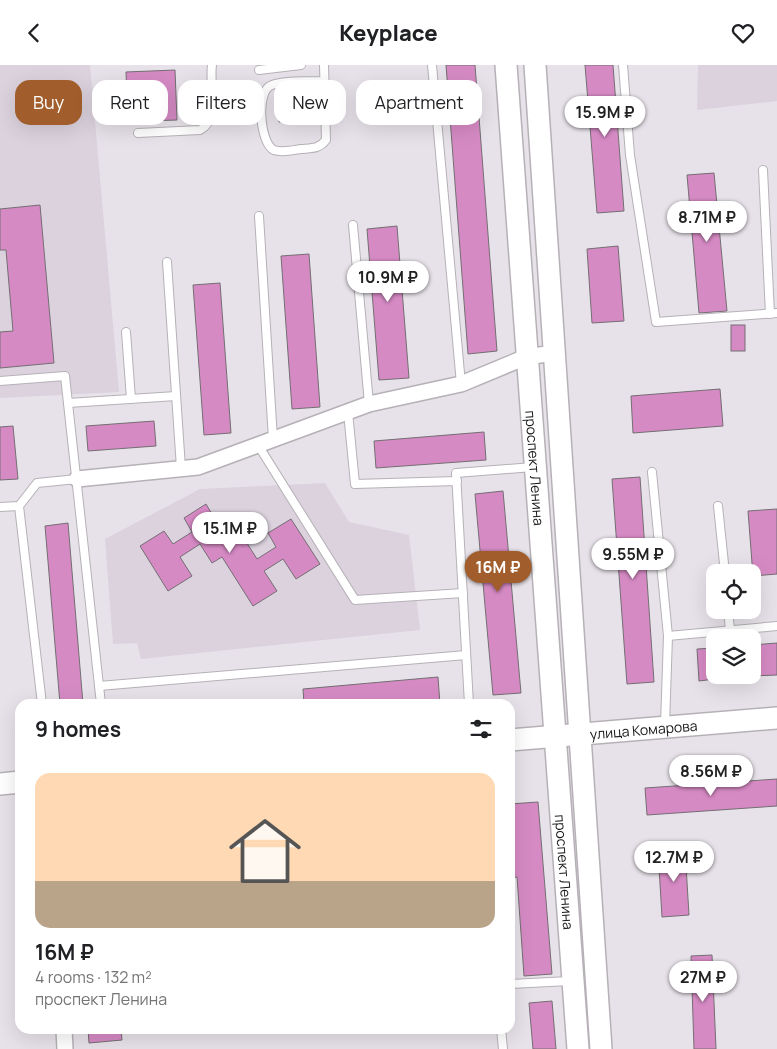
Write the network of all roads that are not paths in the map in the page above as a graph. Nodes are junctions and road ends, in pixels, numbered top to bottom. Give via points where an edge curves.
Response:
1 (212, 65) edge
2 (301, 65) edge
3 (324, 65) edge
4 (432, 65) edge
5 (506, 65) edge
6 (535, 65) edge
7 (623, 65) edge
8 (259, 70) dead end
9 (323, 80) edge
10 (323, 81) joint
11 (138, 133) dead end
12 (763, 170) dead end
13 (259, 216) dead end
14 (353, 225) dead end
15 (167, 262) dead end
16 (773, 313) edge
17 (126, 332) dead end
18 (554, 353) junction
19 (526, 357) junction
20 (0, 381) edge
21 (461, 384) junction
22 (176, 396) junction
23 (131, 399) junction
24 (68, 403) junction
25 (369, 404) junction
26 (348, 412) junction
27 (273, 439) junction
28 (258, 445) junction
29 (535, 467) junction
30 (181, 468) junction
31 (652, 472) dead end
32 (77, 479) junction
33 (457, 481) junction
34 (19, 506) junction
35 (718, 506) dead end
36 (0, 507) edge
37 (723, 564) edge
38 (463, 593) junction
39 (777, 626) edge
40 (742, 629) edge
41 (706, 632) edge
42 (668, 636) junction
43 (466, 655) junction
44 (99, 686) junction
45 (41, 699) edge
46 (100, 699) edge
47 (469, 699) edge
48 (777, 718) edge
49 (665, 727) junction
50 (580, 735) junction
51 (555, 737) junction
52 (515, 740) edge
53 (15, 782) edge
54 (0, 784) edge
55 (573, 981) junction
56 (515, 984) edge
57 (64, 1034) edge
58 (502, 1034) edge
59 (65, 1049) edge
60 (503, 1049) edge
61 (578, 1049) edge
62 (601, 1049) edge

1 - 11 lane via 212,115 205,128
2 - 8 lane
3 - 9 lane
4 - 21 lane
5 - 19 street, проспект Ленина
6 - 18 street, проспект Ленина
7 - 16 lane via 630,155 656,322
10 - 10 lane via 327,135 322,144 316,148 277,151 269,147 264,138 264,91 272,85
12 - 16 lane
13 - 27 lane
14 - 25 lane
15 - 22 lane
17 - 23 lane
18 - 19 street
18 - 50 street, проспект Ленина
19 - 21 street
19 - 29 street, проспект Ленина
20 - 24 lane via 65,376
21 - 25 street
22 - 23 lane
22 - 30 lane
23 - 24 lane
24 - 32 lane
25 - 26 street
26 - 27 street
26 - 33 lane via 355,484
27 - 28 street
28 - 30 street via 198,467
28 - 38 lane via 355,600
29 - 33 lane via 456,473
29 - 51 street, проспект Ленина
30 - 32 street
31 - 42 lane
32 - 34 lane via 37,483
32 - 44 lane
33 - 38 lane
34 - 36 lane
34 - 45 lane
35 - 37 lane
38 - 43 lane
39 - 40 lane
41 - 42 lane
42 - 49 lane
43 - 44 lane
43 - 47 lane
44 - 46 lane
48 - 49 street, улица Комарова
49 - 50 street, улица Комарова
50 - 51 street, улица Комарова
50 - 62 street, проспект Ленина
51 - 52 street, улица Комарова
51 - 55 street, проспект Ленина
53 - 54 street
55 - 56 lane
55 - 61 street, проспект Ленина
57 - 59 street
58 - 60 lane

